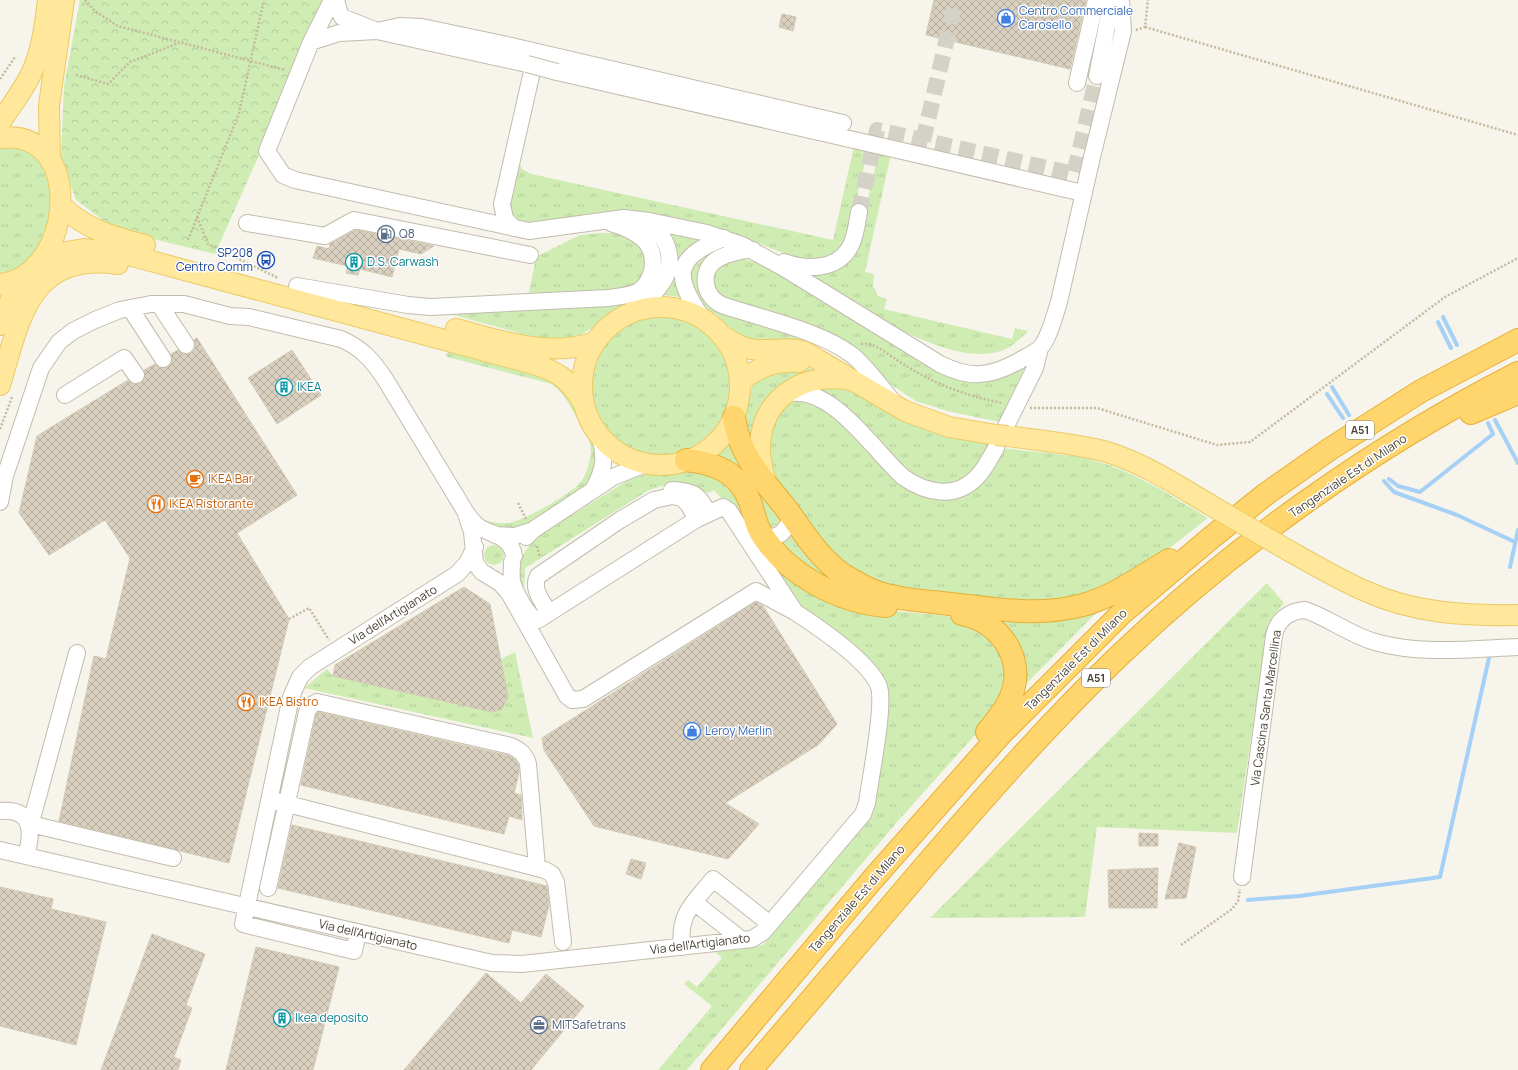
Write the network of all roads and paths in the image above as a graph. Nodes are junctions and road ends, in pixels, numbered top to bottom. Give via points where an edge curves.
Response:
1 (48, 0) edge
2 (64, 0) edge
3 (85, 0) edge
4 (264, 0) edge
5 (332, 0) edge
6 (336, 0) edge
7 (1096, 0) edge
8 (1112, 0) edge
9 (1121, 0) edge
10 (1145, 27) dead end
11 (377, 31) junction
12 (311, 42) junction
13 (179, 43) junction
14 (537, 52) junction
15 (16, 57) dead end
16 (252, 61) junction
17 (284, 71) dead end
18 (76, 75) dead end
19 (1096, 76) tunnel mouth
20 (0, 79) edge
21 (1077, 83) dead end
22 (0, 123) edge
23 (842, 123) dead end
24 (1518, 135) edge
25 (0, 138) edge
26 (50, 160) junction
27 (1083, 193) junction
28 (60, 204) junction
29 (859, 212) tunnel mouth
30 (197, 217) junction
31 (636, 219) junction
32 (604, 220) junction
33 (247, 223) dead end
34 (514, 228) junction
35 (724, 238) junction
36 (188, 240) dead end
37 (749, 249) junction
38 (530, 255) dead end
39 (44, 256) junction
40 (1518, 258) edge
41 (9, 282) edge
42 (297, 286) junction
43 (159, 304) junction
44 (130, 308) junction
45 (641, 309) junction
46 (703, 319) junction
47 (373, 320) junction
48 (0, 325) edge
49 (721, 335) junction
50 (1518, 340) edge
51 (595, 342) junction
52 (186, 345) dead end
53 (1040, 348) junction
54 (843, 349) junction
55 (162, 359) dead end
56 (1518, 373) edge
57 (136, 375) dead end
58 (846, 376) junction
59 (740, 382) junction
60 (0, 385) edge
61 (1518, 393) edge
62 (786, 394) junction
63 (65, 395) dead end
64 (584, 404) junction
65 (1017, 406) junction
66 (898, 408) junction
67 (734, 417) junction
68 (1438, 417) junction
69 (1001, 436) junction
70 (600, 437) junction
71 (686, 460) junction
72 (645, 464) junction
73 (766, 484) junction
74 (593, 492) junction
75 (0, 502) edge
76 (637, 503) dead end
77 (464, 511) junction
78 (703, 516) junction
79 (792, 517) junction
80 (533, 530) junction
81 (600, 534) junction
82 (500, 536) junction
83 (764, 537) junction
84 (1212, 537) junction
85 (474, 549) junction
86 (513, 559) junction
87 (544, 561) dead end
88 (487, 574) junction
89 (444, 583) junction
90 (795, 612) junction
91 (550, 613) junction
92 (522, 615) junction
93 (1518, 615) edge
94 (289, 619) dead end
95 (1518, 647) edge
96 (344, 650) junction
97 (77, 653) dead end
98 (558, 695) dead end
99 (268, 799) junction
100 (286, 804) junction
101 (936, 808) junction
102 (0, 811) edge
103 (30, 826) junction
104 (0, 850) edge
105 (26, 856) junction
106 (173, 858) dead end
107 (537, 867) junction
108 (1242, 877) joint
109 (268, 888) dead end
110 (694, 902) junction
111 (245, 906) junction
112 (770, 924) junction
113 (742, 940) junction
114 (563, 942) dead end
115 (1181, 945) dead end
116 (682, 947) junction
117 (712, 1070) edge
118 (751, 1070) edge

1 - 22 main road via 40,48 30,76
2 - 26 main road via 49,105
3 - 13 path via 95,11 118,26
4 - 16 path
5 - 12 street
6 - 11 street via 342,17
7 - 21 street
8 - 19 street
9 - 27 street via 1123,31
10 - 24 path
11 - 12 street via 333,34
11 - 14 street via 400,26 417,26
11 - 27 street, bridge
12 - 34 street via 267,151 283,175 295,180
13 - 16 path
13 - 18 path via 130,62 108,84
14 - 23 street
14 - 34 street via 502,204 505,219
15 - 20 path
16 - 17 path
16 - 30 path via 239,113
25 - 26 main road via 15,138 32,143
26 - 28 main road via 59,181
27 - 53 street via 1059,302
28 - 39 main road via 56,226
28 - 42 main road via 78,221 108,235
29 - 37 street via 849,248 825,266 798,266
30 - 36 path
30 - 42 path via 208,244
31 - 32 street
31 - 35 street
31 - 45 street via 649,224 661,234 668,246 670,258 663,282
32 - 34 street via 529,231
32 - 42 street via 636,233 649,246 653,259 652,270 646,284 639,291 609,298 430,307
33 - 38 street via 325,236 354,220
35 - 37 street
35 - 46 street via 695,252 687,262 682,275 685,290
37 - 53 street via 951,369 970,374 988,374 1010,366
37 - 54 street via 721,257 710,266 705,283 713,300 816,336
39 - 41 main road via 32,271
39 - 47 main road via 84,249 117,252
40 - 65 path via 1446,297 1250,442 1217,445 1097,408
41 - 48 main road
42 - 51 main road via 520,344 562,349
43 - 44 street
43 - 52 street
43 - 77 street via 184,304 230,316 249,317 354,344 371,359 385,379
44 - 55 street
44 - 75 street via 95,320 74,331 59,342 48,355 36,379 5,476
45 - 46 main road via 669,307
45 - 51 main road via 612,323
46 - 49 main road
47 - 60 main road via 301,311 133,266 113,263 86,264 48,278 30,298 19,322
47 - 64 main road via 548,368 571,384
49 - 58 main road via 750,349 785,348 800,351
49 - 59 main road via 736,360
50 - 84 highway, Tangenziale Est di Milano / A51 via 1435,383 1378,418 1266,494
51 - 64 main road via 582,375
53 - 65 street via 1035,368
54 - 65 path via 865,343 881,349 916,373 941,385 970,396
54 - 66 street via 858,361
56 - 68 highway, Tangenziale Est di Milano / A51
57 - 63 street via 124,358
58 - 59 main road via 800,362 785,361 758,370
58 - 62 main road via 812,380
58 - 66 main road
59 - 67 main road via 739,401
61 - 68 highway via 1473,413
62 - 69 street via 806,393 828,402 903,477 933,491 949,492 970,483 981,472
62 - 73 main road via 772,410 762,430 760,446
64 - 70 main road via 590,422
65 - 69 street
66 - 69 main road via 937,424
67 - 71 main road via 719,442
67 - 73 highway via 736,434
68 - 118 highway, Tangenziale Est di Milano / A51 via 1331,485 1231,557 1120,654 1003,776
69 - 93 main road, bridge via 1083,447 1118,456 1158,475 1291,552 1363,590 1400,604 1441,612
70 - 72 main road via 622,455
70 - 74 street via 604,464
71 - 72 main road via 663,465
71 - 83 highway via 721,467 732,474 746,492 755,523
72 - 74 street via 618,474
73 - 79 highway
74 - 80 street
76 - 78 street via 662,491 680,490 698,495
77 - 82 street via 476,525
77 - 85 street via 472,532
78 - 81 street via 682,498 666,497 648,503
78 - 90 street via 720,507 730,511
78 - 91 street
79 - 83 street via 783,532 775,538
79 - 84 highway via 828,562 841,573 873,591 909,599 1023,612 1064,609 1112,595
80 - 82 street via 520,535
80 - 86 street via 523,540
81 - 87 street via 585,535
81 - 91 street via 538,576 535,585 537,592
82 - 85 street via 489,535
82 - 86 street via 510,543
83 - 101 highway via 789,565 840,595 880,606 951,612 974,617 991,626 1005,641 1011,652 1015,672 1010,700
84 - 101 highway, Tangenziale Est di Milano / A51 via 1122,613 1000,735
85 - 88 street via 475,563
85 - 89 street via 462,569
86 - 88 street via 505,572
86 - 91 street via 514,588 531,617 538,620
88 - 89 street via 466,576
88 - 92 street via 505,588
89 - 96 street, Via dell'Artigianato
90 - 92 street, Via dell'Artigianato via 756,591 576,701 567,696
90 - 112 street, Via dell'Artigianato via 829,636 866,668 879,687 881,704 867,803 863,814
92 - 98 street via 528,644
94 - 96 path via 309,608
95 - 108 street, Via Cascina Santa Marcellina via 1455,650 1403,647 1367,639 1305,610 1298,610 1285,616 1276,627 1274,636
96 - 99 street, Via dell'Artigianato via 310,667 300,677 294,690
97 - 103 street
99 - 100 street
99 - 111 street, Via dell'Artigianato
100 - 107 street
100 - 107 street via 307,712 310,706 317,702 511,746 523,753 528,764
100 - 109 street
101 - 117 highway, Tangenziale Est di Milano / A51
102 - 103 street via 18,813
103 - 105 street via 31,840
103 - 106 street
104 - 105 street, Via dell'Artigianato
105 - 111 street, Via dell'Artigianato
107 - 114 street via 549,872 556,882
108 - 115 path via 1238,901 1232,909
110 - 112 street via 713,879
110 - 113 street
110 - 116 street via 681,924
111 - 116 street, Via dell'Artigianato via 501,964
112 - 113 street, Via dell'Artigianato via 758,935
113 - 116 street, Via dell'Artigianato

